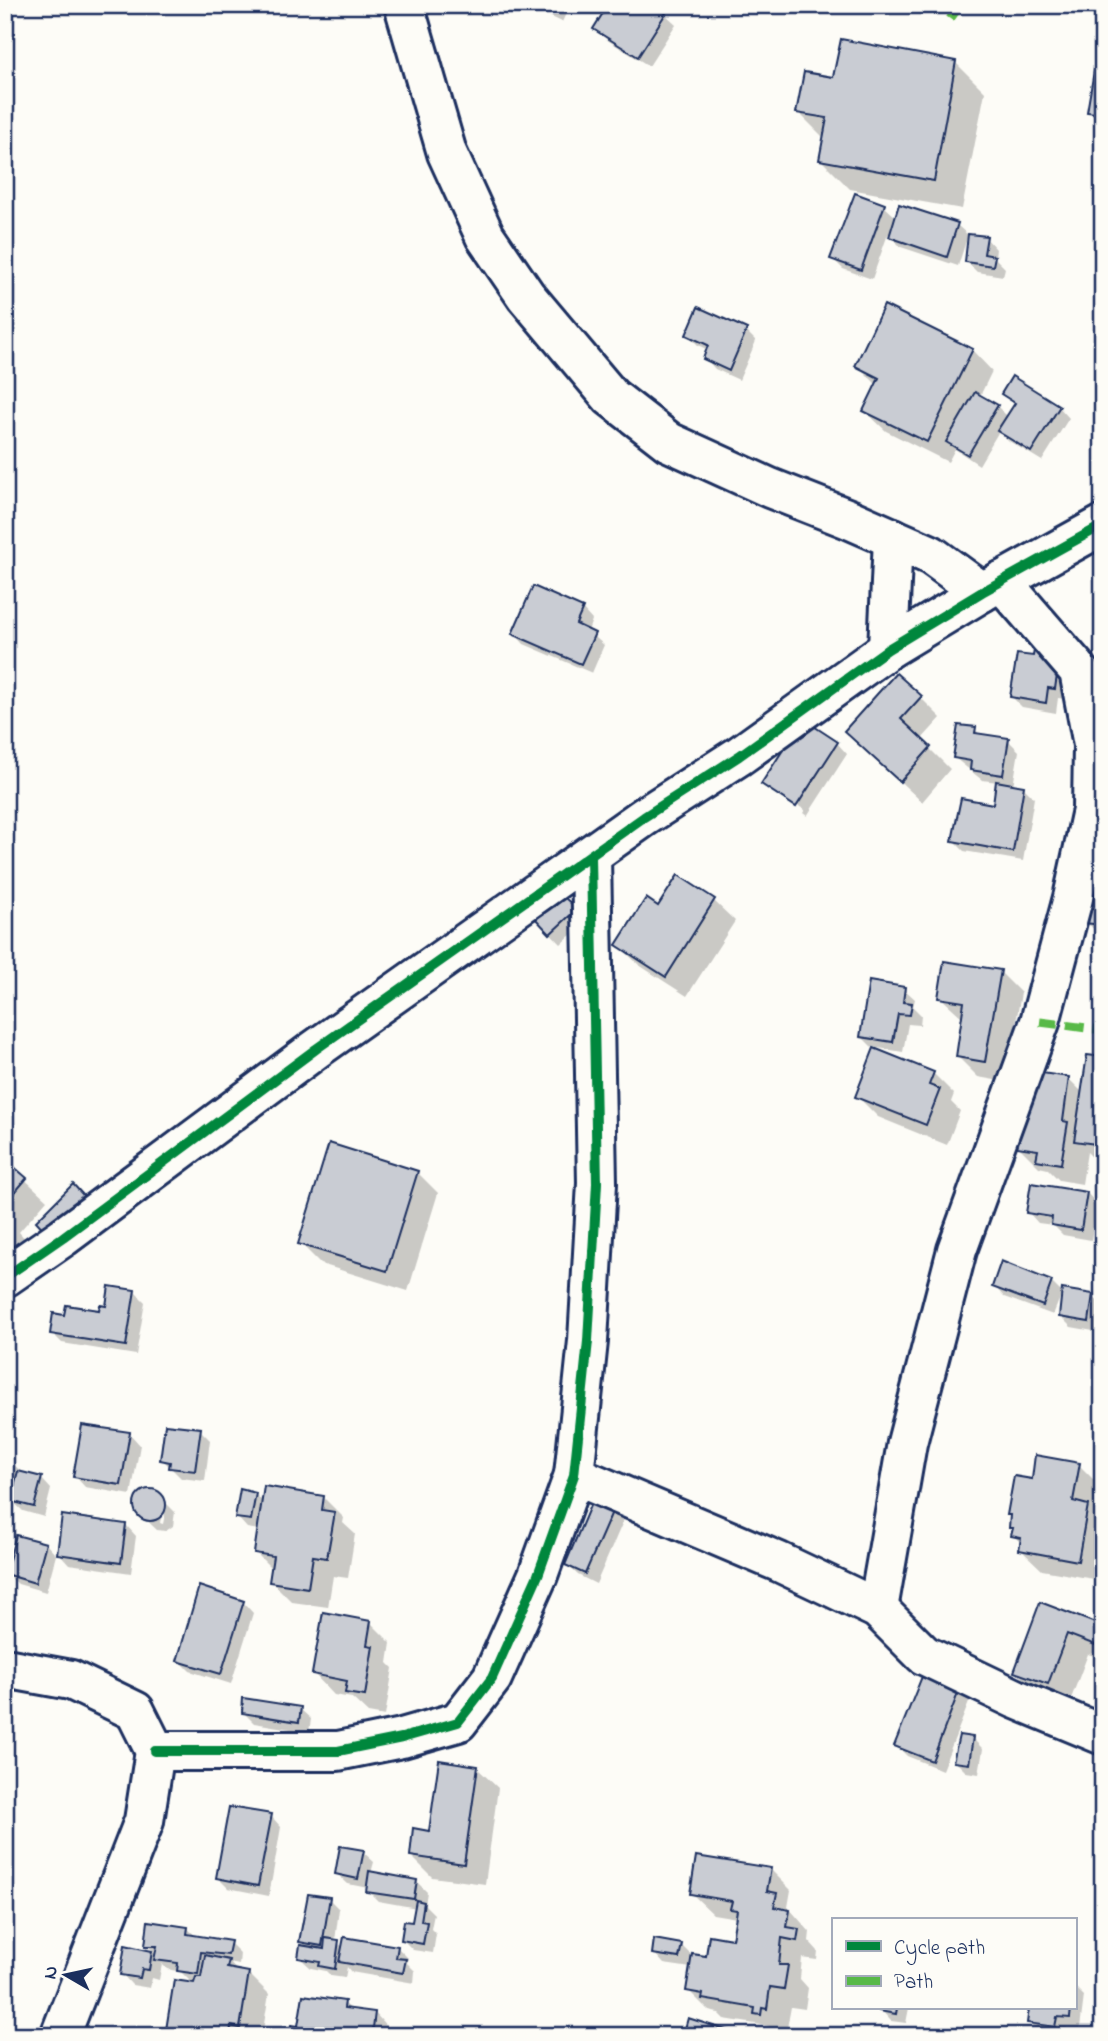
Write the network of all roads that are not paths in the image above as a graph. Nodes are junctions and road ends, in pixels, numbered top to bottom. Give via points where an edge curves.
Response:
1 (404, 5) edge
2 (1103, 525) edge
3 (893, 538) junction
4 (991, 586) junction
5 (888, 649) junction
6 (591, 856) junction
7 (5, 1277) edge
8 (574, 1475) junction
9 (878, 1609) junction
10 (5, 1668) edge
11 (1103, 1735) edge
12 (155, 1751) junction
13 (60, 2036) edge

1 - 3 street via 447,153 485,236 526,296 611,397 669,442
2 - 4 street
3 - 4 street
3 - 5 street
4 - 5 street
4 - 9 street via 1079,671 1094,745 1092,810 1040,1022 957,1250 907,1443
5 - 6 street
6 - 7 street via 316,1049
6 - 8 street via 597,1183
8 - 9 street
8 - 12 street via 538,1575 492,1678 458,1722 338,1751
9 - 11 street via 924,1655
10 - 12 street via 71,1680 135,1711
12 - 13 street via 144,1821

